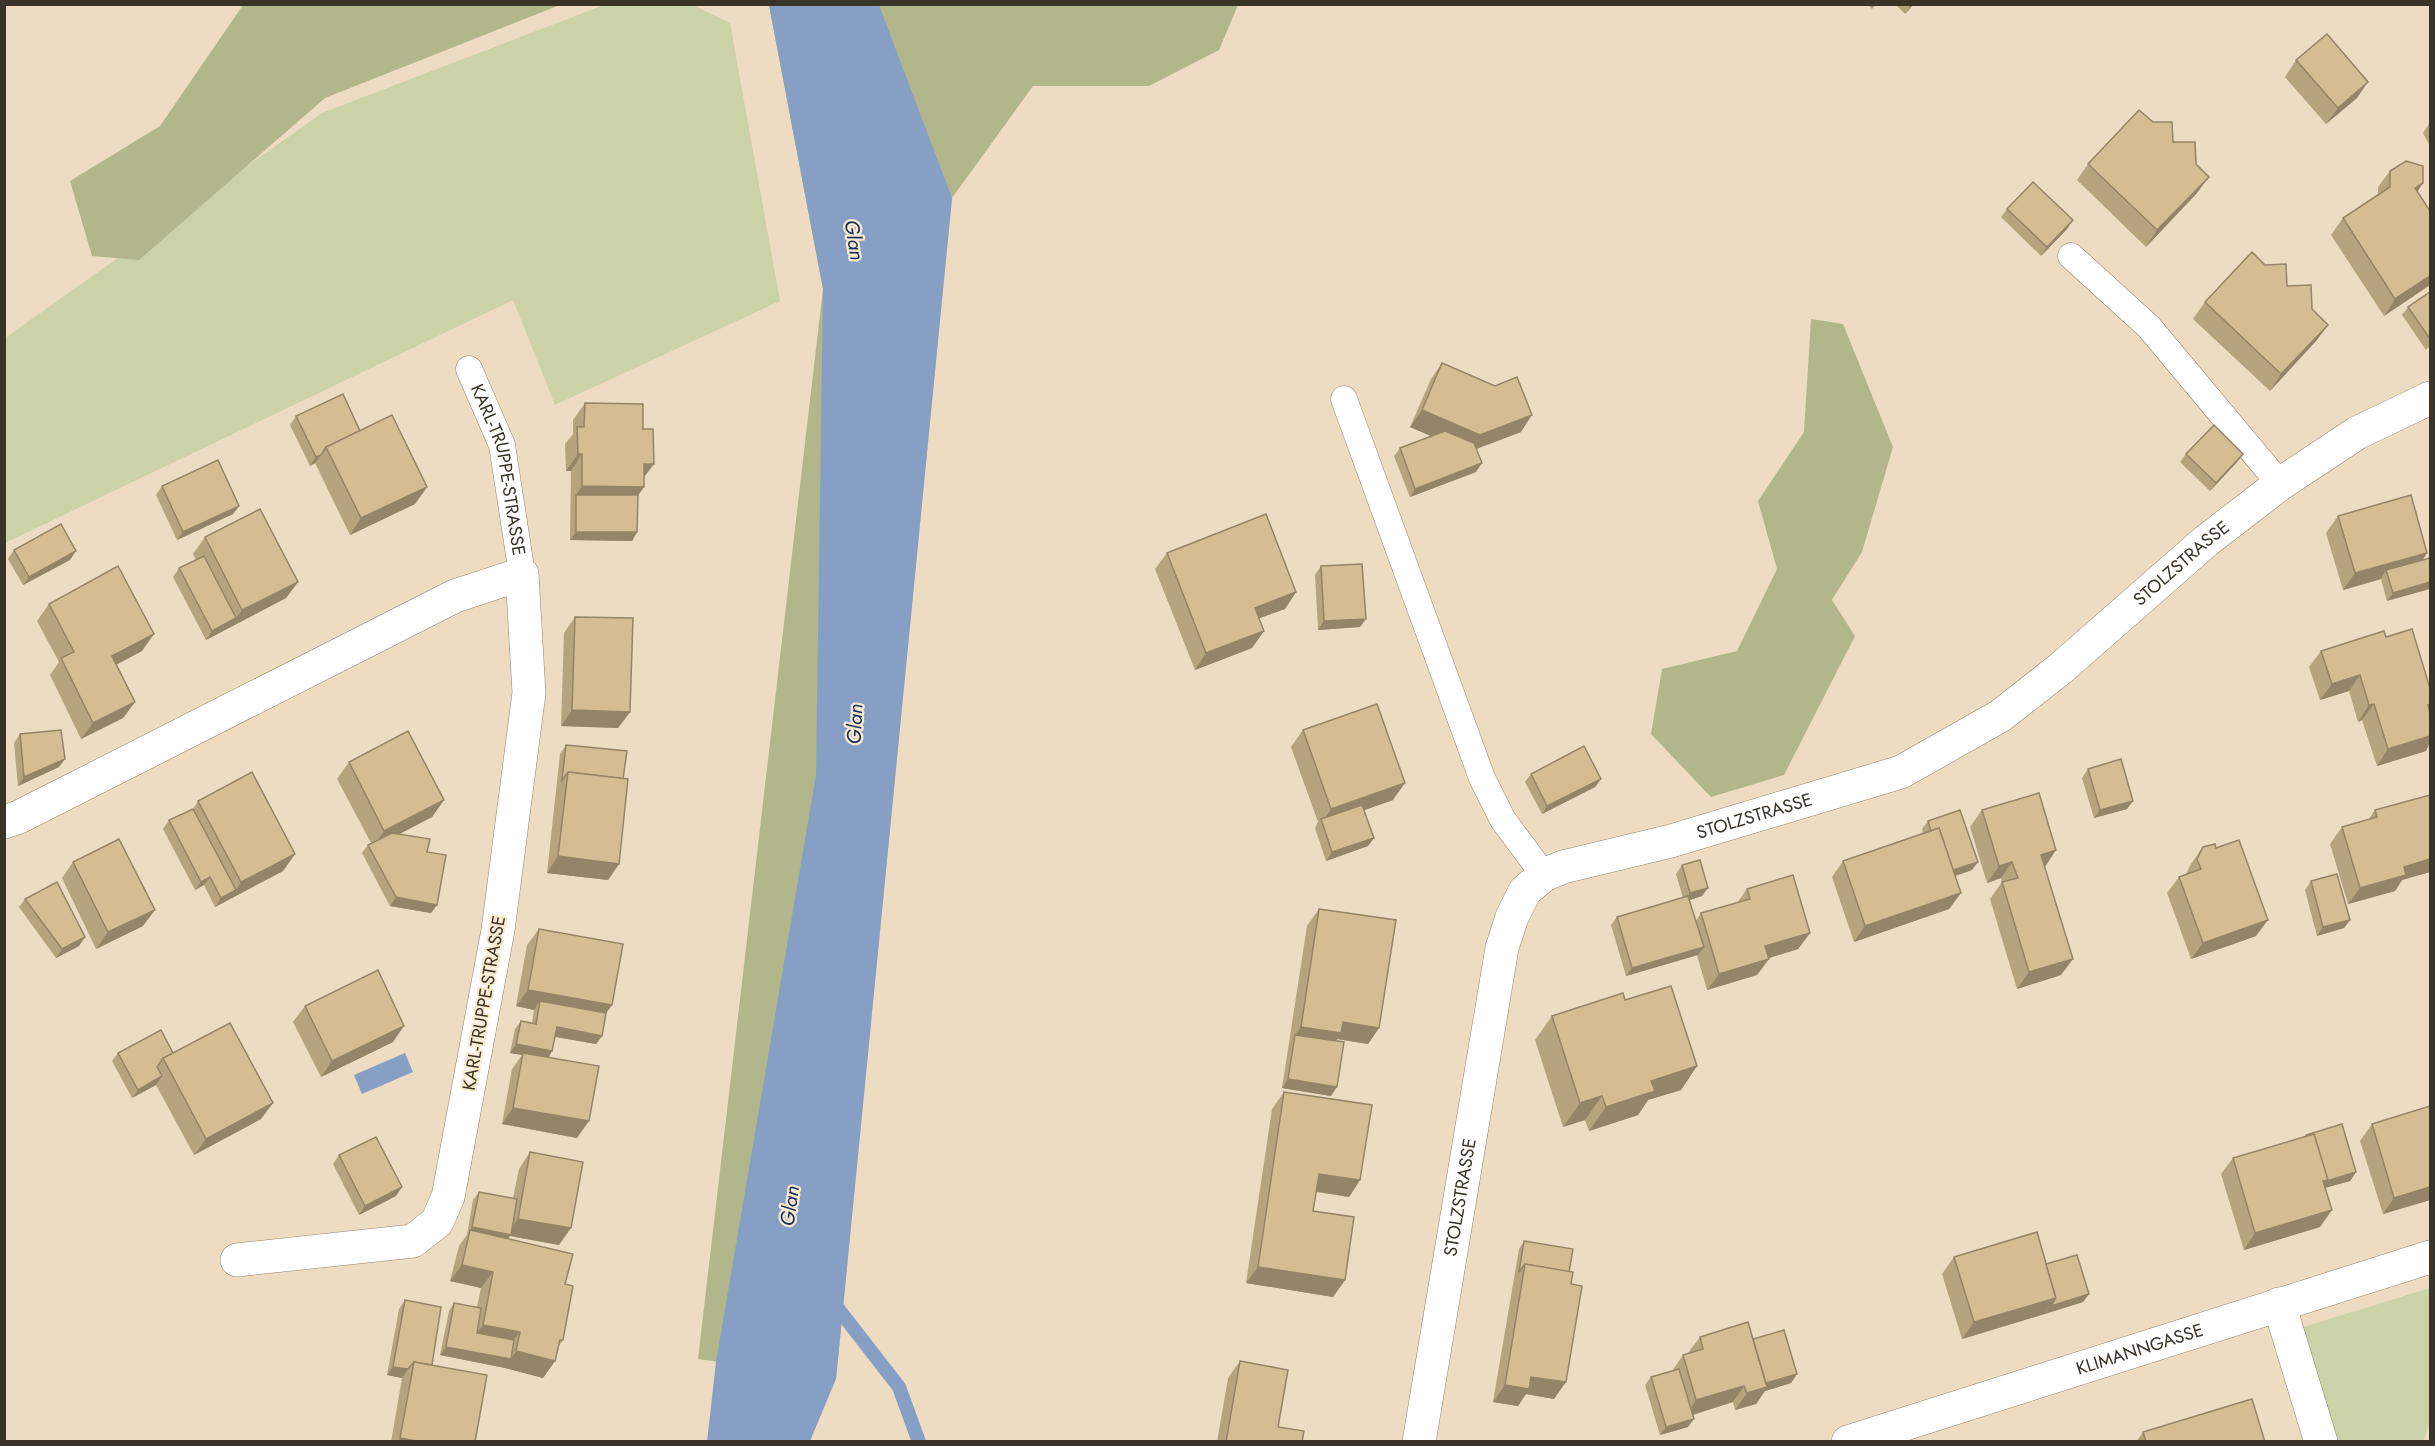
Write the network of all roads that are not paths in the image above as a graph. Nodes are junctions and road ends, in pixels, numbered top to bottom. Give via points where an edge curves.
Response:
1 (2071, 256) dead end
2 (469, 369) dead end
3 (2430, 398) edge
4 (1344, 399) dead end
5 (2280, 484) junction
6 (522, 574) junction
7 (4, 822) edge
8 (1544, 875) junction
9 (2430, 1257) edge
10 (237, 1260) dead end
11 (2279, 1304) junction
12 (1419, 1442) edge
13 (1848, 1442) edge
14 (2321, 1442) edge

1 - 5 lane via 2149,327
2 - 6 lane, KARL-TRUPPE-STRASSE via 502,445
3 - 5 street, STOLZSTRASSE via 2357,433
4 - 8 lane via 1482,778 1503,820
5 - 8 street, STOLZSTRASSE via 2206,541 2060,669 2000,716 1901,772
6 - 7 street, KARL-TRUPPE-STRASSE via 455,596
6 - 10 street, KARL-TRUPPE-STRASSE via 529,693 498,930 448,1197 437,1222 413,1241
8 - 12 street, STOLZSTRASSE via 1525,891 1503,948
9 - 11 street, KLIMANNGASSE
11 - 13 street, KLIMANNGASSE
11 - 14 street

